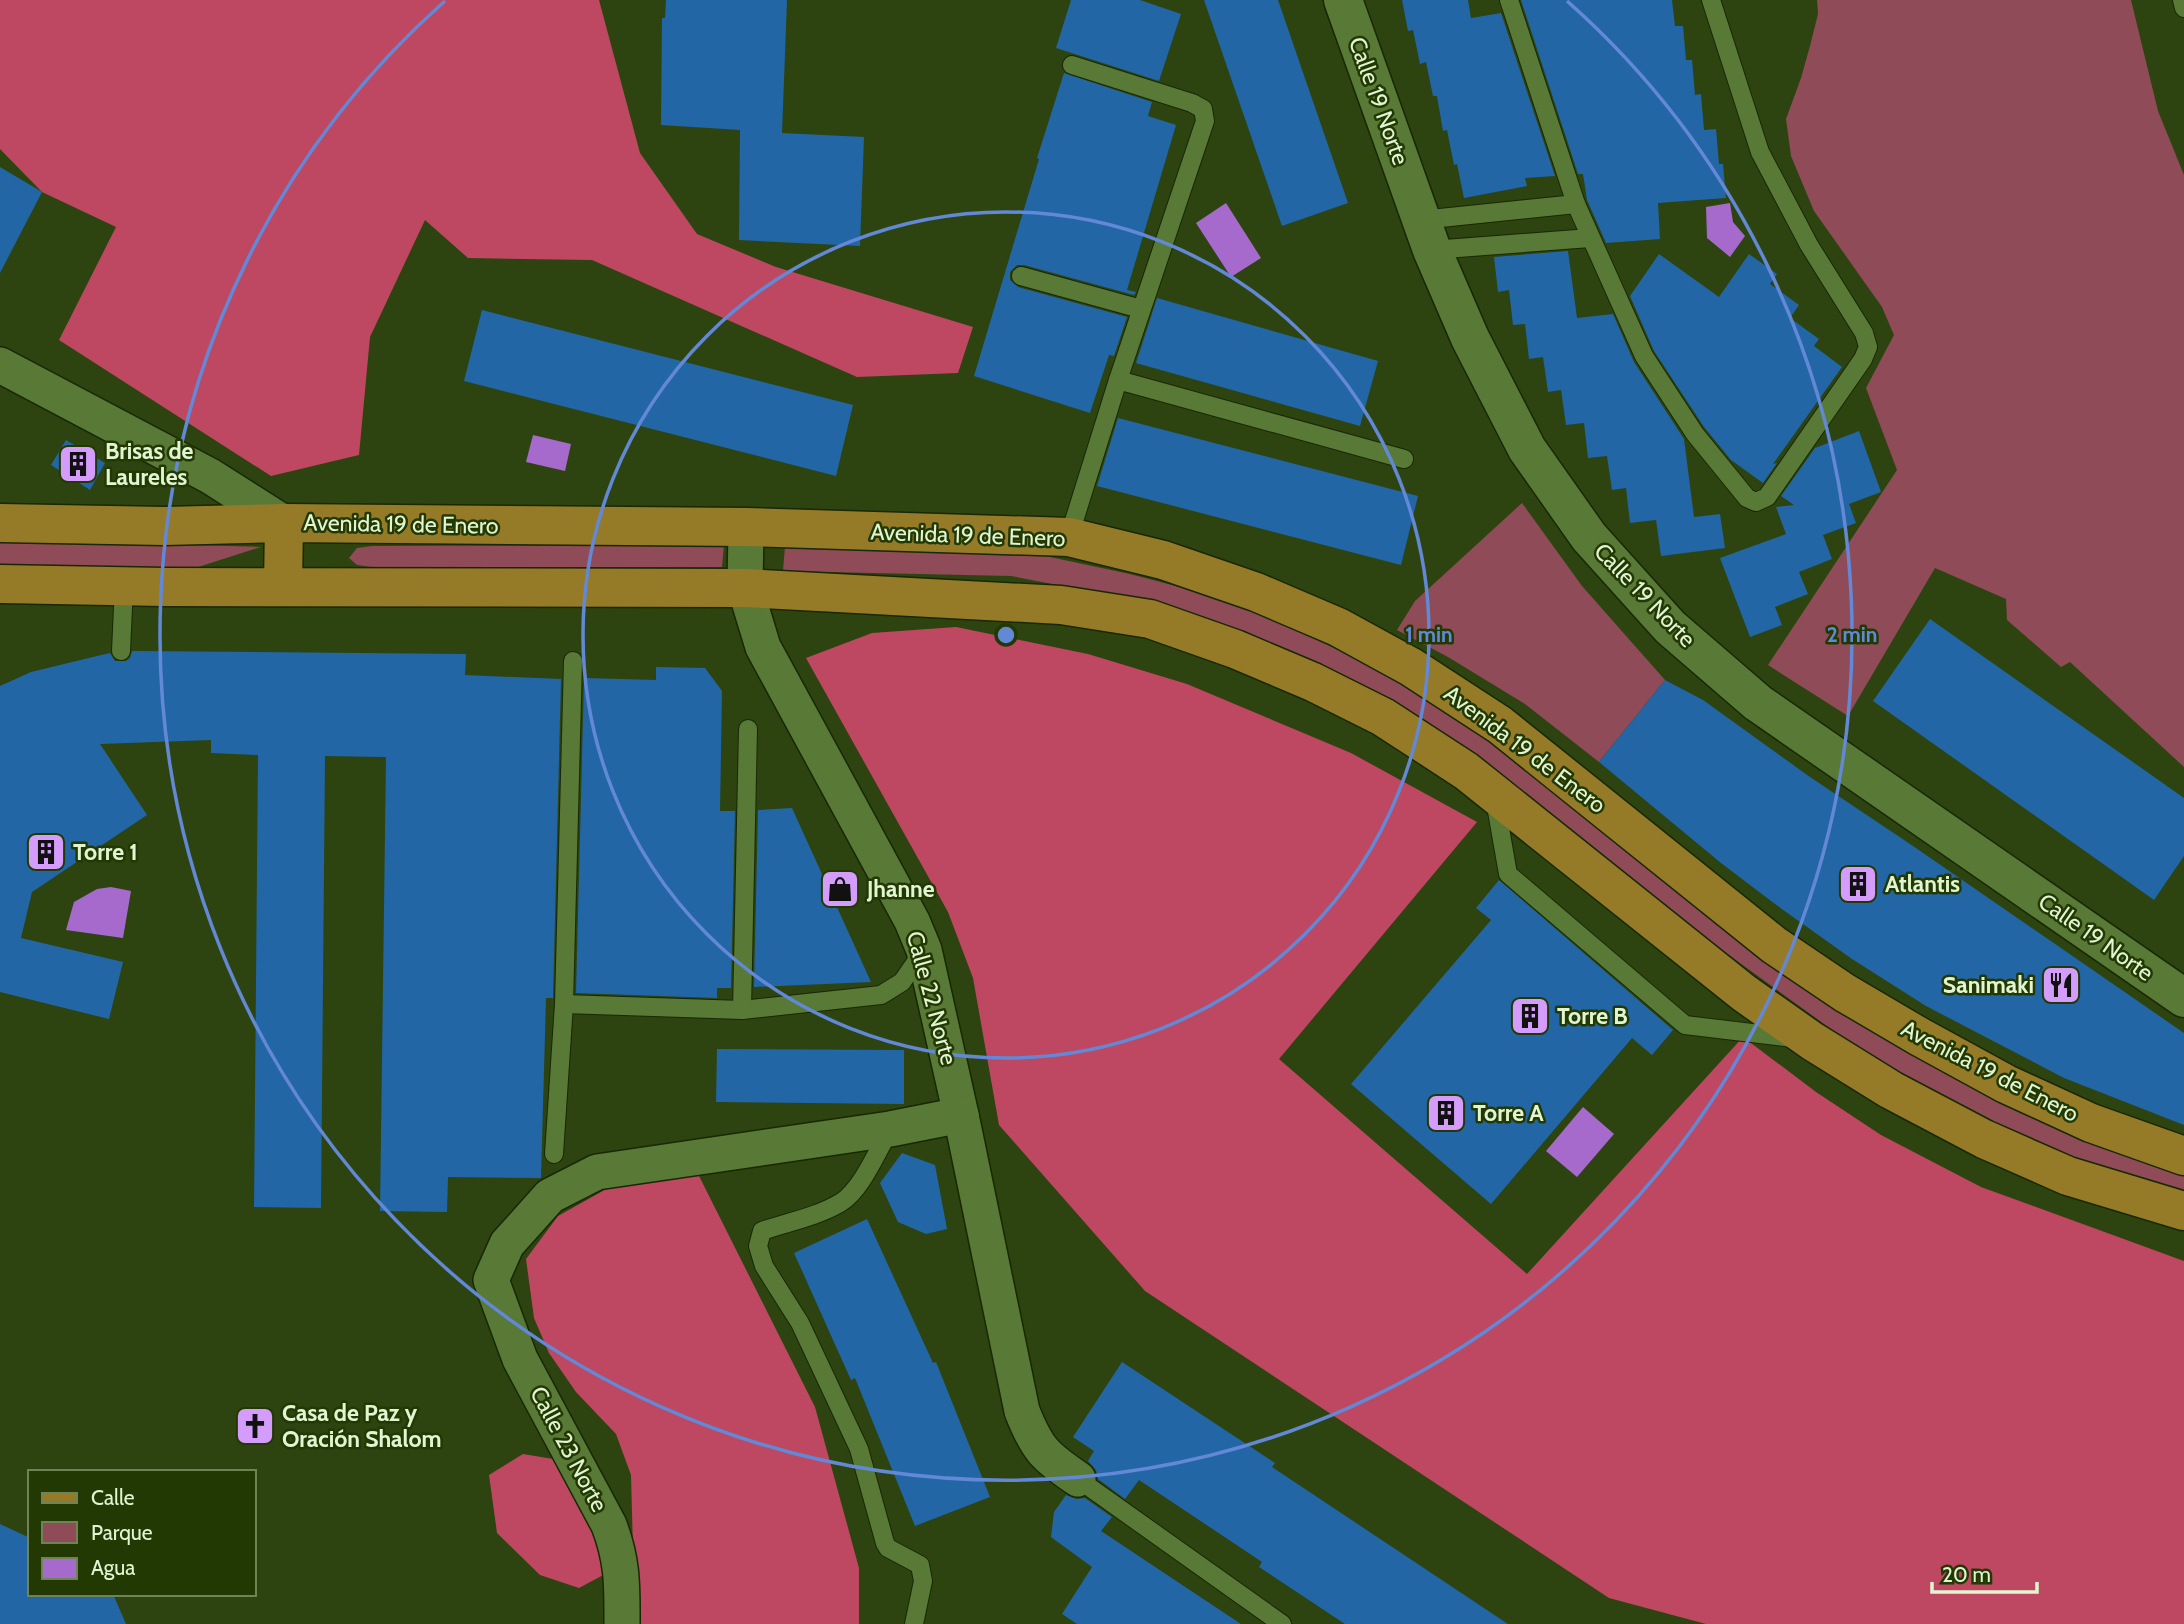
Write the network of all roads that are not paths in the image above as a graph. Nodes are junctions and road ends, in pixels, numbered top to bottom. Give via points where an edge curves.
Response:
1 (1343, 0) edge
2 (1509, 0) edge
3 (1711, 0) edge
4 (2182, 0) edge
5 (2184, 8) edge
6 (1072, 65) dead end
7 (1576, 204) junction
8 (1426, 235) junction
9 (1590, 238) junction
10 (1021, 276) dead end
11 (1141, 309) junction
12 (0, 365) edge
13 (1118, 380) junction
14 (1404, 460) dead end
15 (0, 523) edge
16 (284, 523) junction
17 (746, 527) junction
18 (1069, 537) junction
19 (0, 584) edge
20 (124, 586) junction
21 (283, 587) junction
22 (745, 588) junction
23 (121, 651) dead end
24 (573, 661) dead end
25 (748, 729) dead end
26 (1494, 793) junction
27 (924, 950) junction
28 (2184, 998) edge
29 (564, 1004) junction
30 (742, 1010) junction
31 (1812, 1041) junction
32 (961, 1115) junction
33 (890, 1129) junction
34 (554, 1154) dead end
35 (2184, 1156) edge
36 (2184, 1211) edge
37 (1078, 1479) joint
38 (622, 1624) edge
39 (914, 1624) edge
40 (1282, 1624) edge

1 - 8 street, Calle 19 Norte
2 - 7 lane
3 - 9 lane via 1760,152 1868,347 1767,497 1756,502 1747,498 1695,434 1644,356
4 - 5 lane
6 - 11 lane via 1203,110 1205,121
7 - 8 lane
7 - 9 lane
8 - 9 lane
8 - 28 street, Calle 19 Norte via 1470,338 1527,449 1589,537 1670,627 1758,703
10 - 11 lane
11 - 13 lane
12 - 16 street via 210,476
13 - 14 lane
13 - 18 lane
15 - 16 main road, Avenida 19 de Enero
16 - 17 main road, Avenida 19 de Enero
16 - 21 main road
17 - 18 main road, Avenida 19 de Enero
17 - 22 street, Calle 22 Norte
18 - 35 main road, Avenida 19 de Enero via 1163,560 1256,592 1338,627 1411,667 1500,725 1774,945 1845,993 2006,1084 2091,1123
19 - 20 main road
20 - 21 main road
20 - 23 lane
21 - 22 main road
22 - 26 main road via 1061,605 1150,620 1313,682 1383,718
22 - 27 street, Calle 22 Norte via 763,647
24 - 29 lane
25 - 30 lane
26 - 31 main road via 1744,993
26 - 31 lane via 1508,874 1685,1025
27 - 30 lane via 902,982 881,995
27 - 32 street, Calle 22 Norte
29 - 30 lane
29 - 34 lane
31 - 36 main road via 1984,1139 2068,1176
32 - 33 street
32 - 37 street, Calle 22 Norte via 1022,1411 1032,1438 1049,1459
33 - 38 street, Calle 23 Norte via 597,1172 550,1196 507,1244 491,1280 520,1359 609,1525 620,1562
33 - 39 lane via 866,1174 843,1201 762,1231 758,1247 764,1266 800,1323 859,1449 885,1544 920,1565 923,1581
37 - 40 lane

